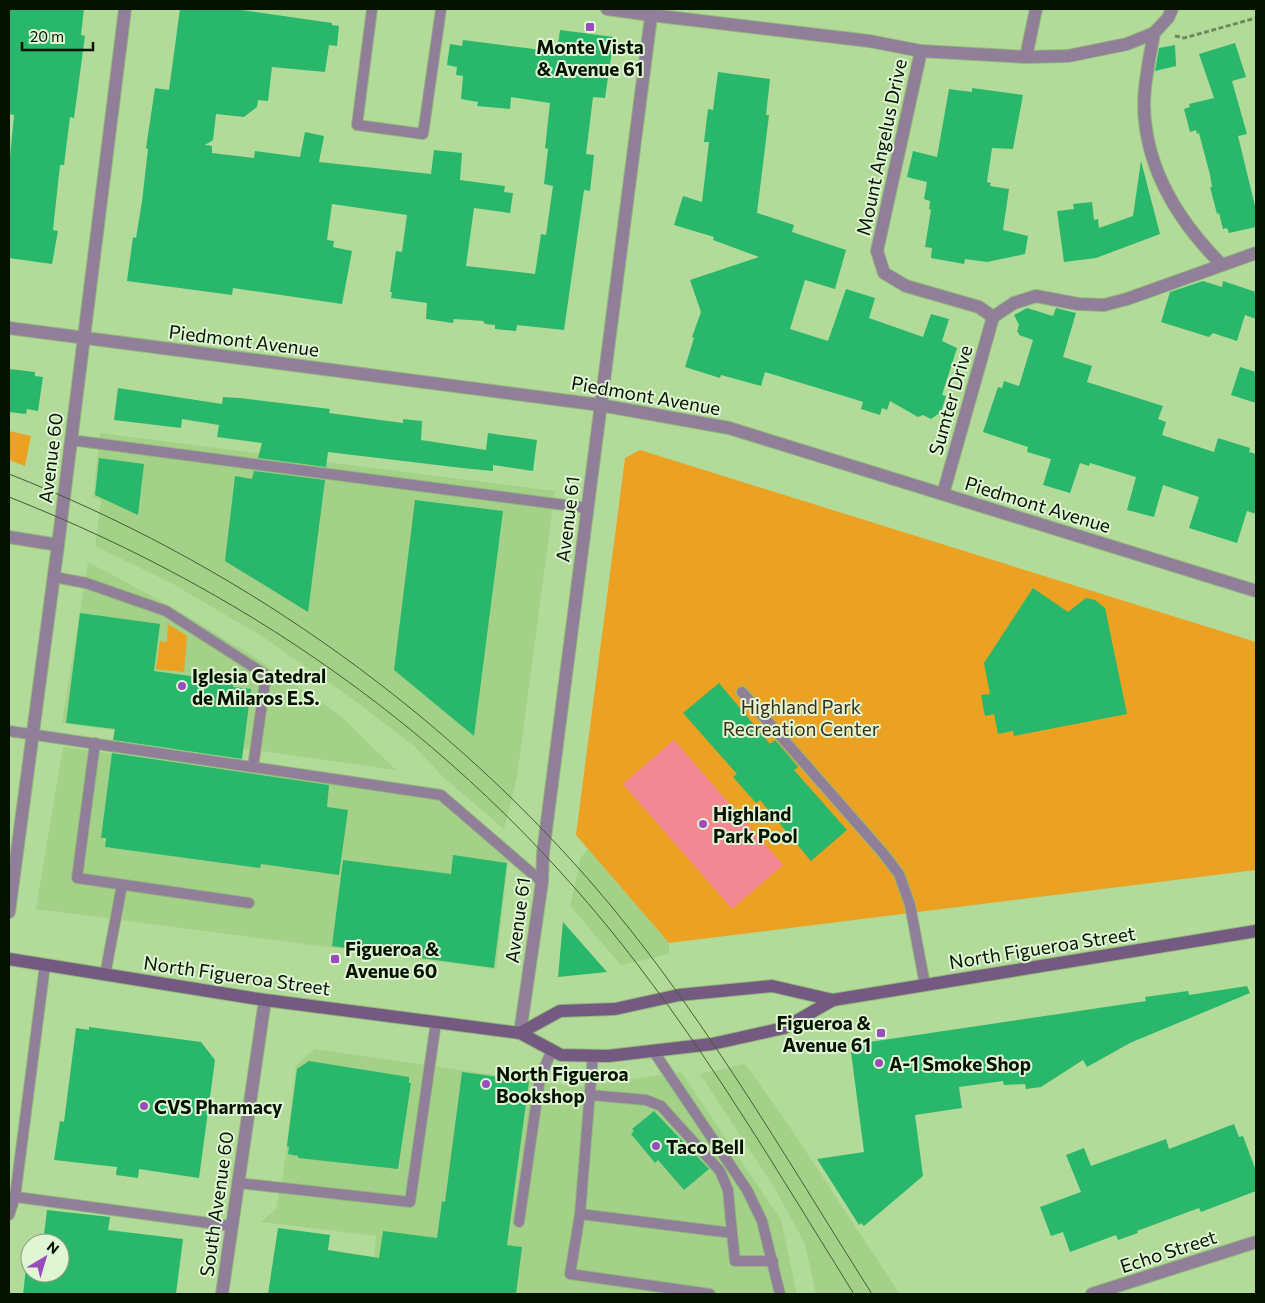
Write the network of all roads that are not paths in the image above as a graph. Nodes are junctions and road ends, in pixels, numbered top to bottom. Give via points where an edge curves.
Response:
1 (125, 9) edge
2 (372, 9) edge
3 (441, 9) edge
4 (607, 9) edge
5 (1036, 9) edge
6 (1172, 9) edge
7 (651, 12) edge
8 (1154, 33) junction
9 (921, 51) junction
10 (1026, 57) junction
11 (1256, 253) edge
12 (1222, 265) junction
13 (993, 317) junction
14 (9, 328) edge
15 (83, 338) junction
16 (600, 404) junction
17 (71, 440) junction
18 (942, 494) junction
19 (587, 508) junction
20 (9, 537) edge
21 (58, 545) junction
22 (54, 577) junction
23 (1256, 591) edge
24 (742, 692) dead end
25 (9, 731) edge
26 (32, 734) junction
27 (96, 743) junction
28 (253, 767) junction
29 (542, 882) junction
30 (122, 885) junction
31 (249, 903) dead end
32 (9, 912) edge
33 (1256, 931) edge
34 (9, 959) edge
35 (46, 965) junction
36 (105, 975) junction
37 (925, 985) junction
38 (265, 1000) junction
39 (834, 1000) junction
40 (436, 1022) junction
41 (520, 1033) junction
42 (552, 1050) junction
43 (654, 1052) junction
44 (593, 1055) junction
45 (590, 1096) junction
46 (238, 1182) junction
47 (12, 1196) edge
48 (580, 1214) junction
49 (9, 1215) edge
50 (519, 1222) dead end
51 (231, 1226) junction
52 (732, 1233) junction
53 (1256, 1242) edge
54 (773, 1261) junction
55 (1106, 1292) edge
56 (222, 1294) edge
57 (710, 1294) edge
58 (780, 1294) edge
59 (1092, 1294) edge

1 - 15 street, Avenue 60
2 - 3 lane via 357,125 423,134
4 - 7 street
5 - 10 street
6 - 8 street
7 - 9 street
7 - 16 street, Avenue 61
8 - 10 street via 1127,44 1068,56
8 - 12 street via 1144,104 1147,138 1157,174 1172,206 1200,243
9 - 10 street
9 - 13 street, Mount Angelus Drive via 877,251 884,273 906,286 979,307
11 - 12 street
12 - 13 street via 1104,305 1036,296 1014,303
13 - 18 street, Sumter Drive
14 - 15 street, Piedmont Avenue
15 - 16 street, Piedmont Avenue
15 - 17 street, Avenue 60
16 - 18 street, Piedmont Avenue via 729,428
16 - 19 street, Avenue 61
17 - 19 lane
17 - 21 street, Avenue 60
18 - 23 street, Piedmont Avenue
19 - 29 street, Avenue 61
20 - 21 street
21 - 22 street, Avenue 60
22 - 26 street, Avenue 60
22 - 28 lane via 86,583 166,611 266,675
24 - 37 lane via 899,874 910,905
25 - 26 lane
26 - 27 lane
26 - 32 street, Avenue 60
27 - 28 lane
27 - 30 lane via 77,878
28 - 29 lane via 441,795
29 - 41 street, Avenue 61
30 - 31 lane
30 - 36 lane
33 - 37 main road, North Figueroa Street
34 - 35 main road, North Figueroa Street
35 - 36 main road, North Figueroa Street
35 - 47 lane
36 - 38 main road, North Figueroa Street
37 - 39 main road, North Figueroa Street
38 - 40 main road, North Figueroa Street
38 - 46 street, South Avenue 60
39 - 41 main road, North Figueroa Street via 772,986 678,995 615,1009 560,1011
39 - 43 main road, North Figueroa Street via 784,1028 712,1044
40 - 41 main road, North Figueroa Street
40 - 46 lane via 410,1202
41 - 42 main road, North Figueroa Street
42 - 44 main road, North Figueroa Street via 561,1055
42 - 50 lane via 540,1078
43 - 44 main road, North Figueroa Street
43 - 54 lane via 747,1190 762,1220
44 - 45 lane
45 - 48 lane
45 - 52 lane via 646,1100 661,1106 720,1171 728,1190
46 - 51 street, South Avenue 60
47 - 49 lane
47 - 51 lane
48 - 52 lane
48 - 57 lane via 570,1274
51 - 56 street, South Avenue 60
52 - 54 lane via 734,1261
53 - 55 street, Echo Street
54 - 58 lane
55 - 59 street, Echo Street

